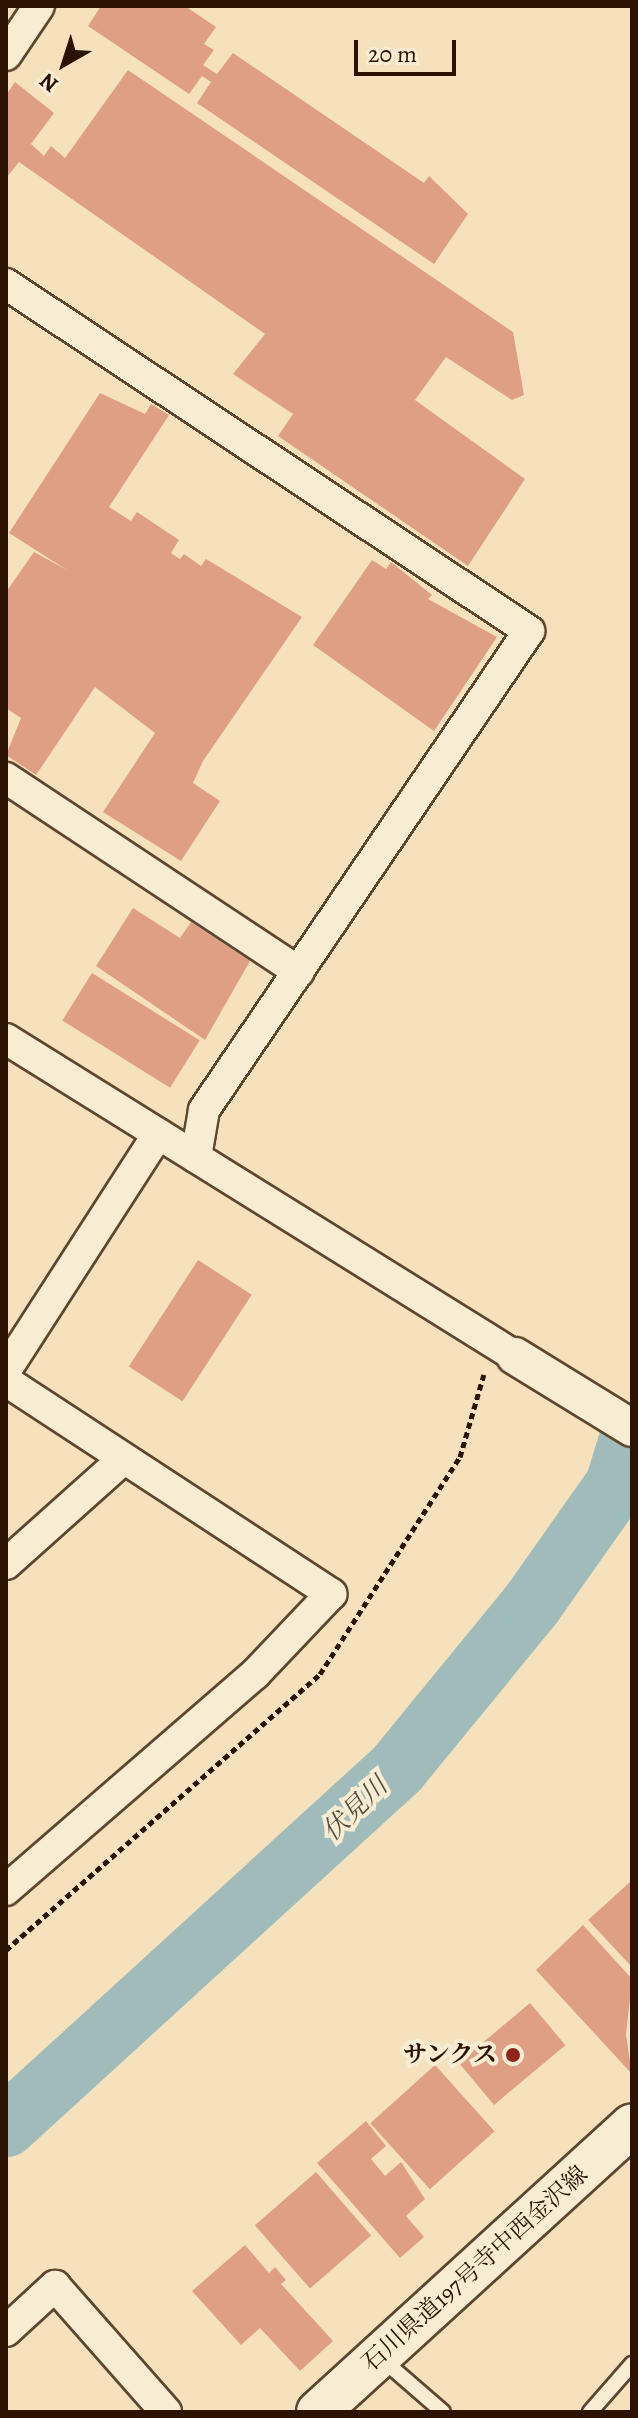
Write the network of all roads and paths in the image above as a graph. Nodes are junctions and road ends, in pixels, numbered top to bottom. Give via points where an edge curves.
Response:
1 (30, 9) edge
2 (6, 55) edge
3 (6, 284) edge
4 (6, 778) edge
5 (299, 972) junction
6 (6, 1039) edge
7 (158, 1134) junction
8 (196, 1157) junction
9 (515, 1356) joint
10 (6, 1370) edge
11 (6, 1381) edge
12 (632, 1428) edge
13 (120, 1462) junction
14 (6, 1564) edge
15 (6, 1890) edge
16 (632, 2125) edge
17 (6, 2331) edge
18 (379, 2356) junction
19 (632, 2364) edge
20 (166, 2412) edge
21 (318, 2412) edge
22 (443, 2412) edge
23 (590, 2412) edge

1 - 2 street
3 - 5 street via 529,631
4 - 5 street
5 - 8 street via 204,1110
6 - 7 street
7 - 8 street
7 - 10 street
8 - 9 street
9 - 12 street
11 - 13 street
13 - 14 street
13 - 15 street via 331,1594 255,1674
16 - 18 main road, 石川県道197号寺中西金沢線
17 - 20 street via 55,2286
18 - 21 main road, 石川県道197号寺中西金沢線
18 - 22 lane
19 - 23 lane

